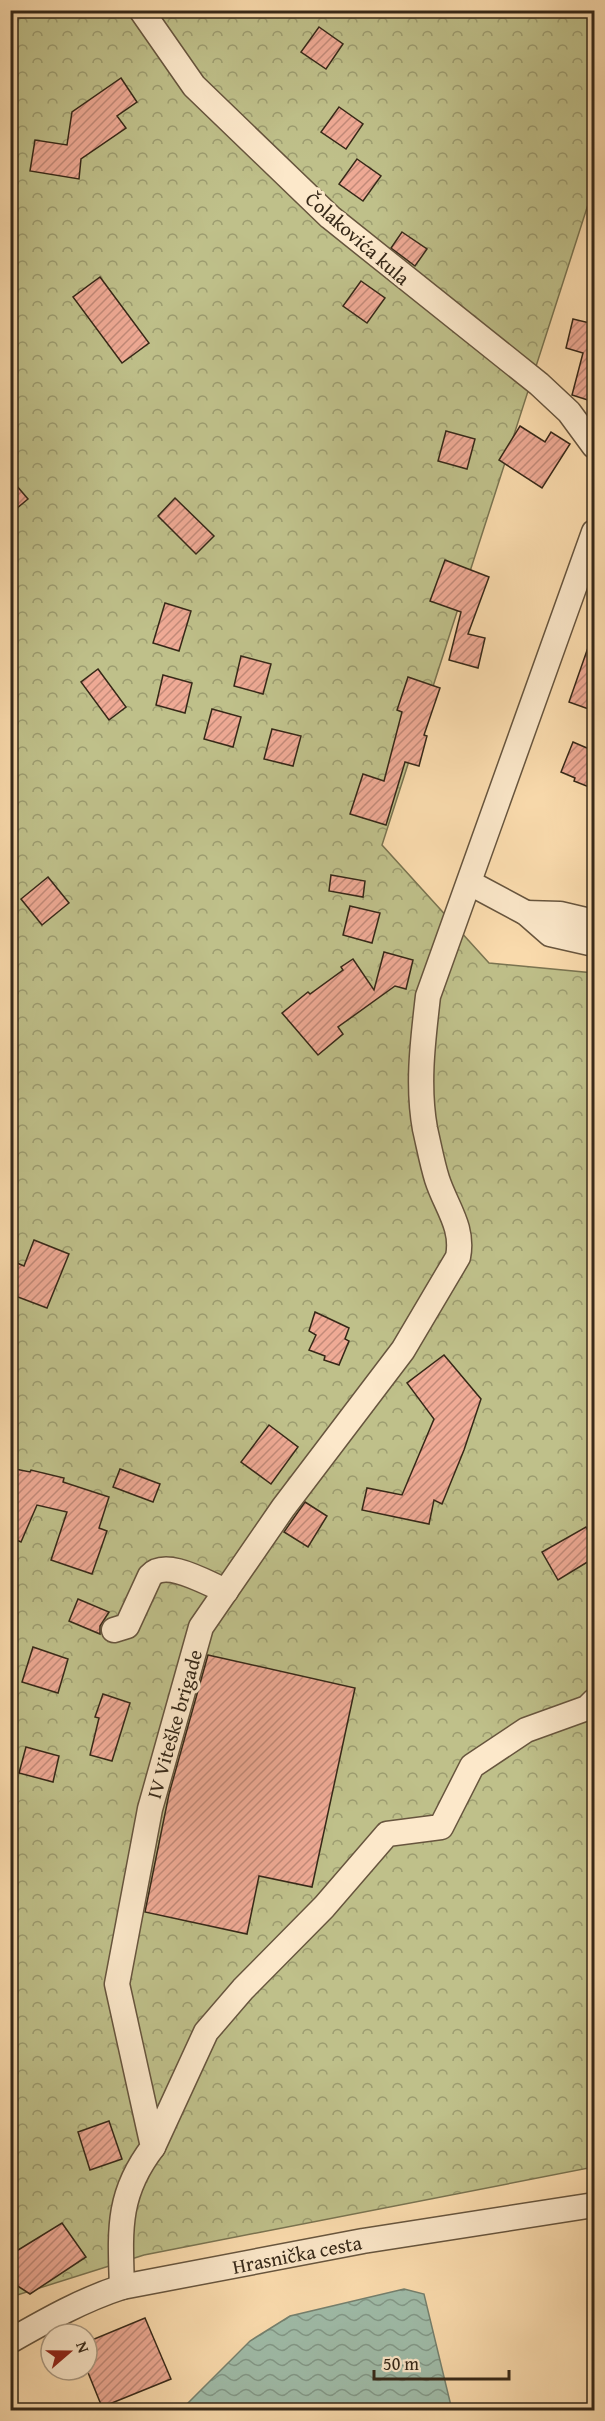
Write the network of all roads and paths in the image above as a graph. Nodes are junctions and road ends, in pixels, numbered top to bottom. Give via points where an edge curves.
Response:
1 (141, 10) edge
2 (594, 446) edge
3 (594, 532) edge
4 (470, 883) junction
5 (526, 913) junction
6 (594, 922) edge
7 (594, 944) edge
8 (226, 1591) junction
9 (114, 1630) dead end
10 (594, 1701) edge
11 (153, 2147) junction
12 (594, 2205) edge
13 (122, 2287) junction
14 (10, 2341) edge

1 - 2 street, Čolakovića kula via 202,94 339,224 539,384 569,412
3 - 4 street
4 - 5 street
4 - 8 street, IV Viteške brigade via 428,996 420,1066 425,1126 437,1179 459,1228 458,1257 403,1350
5 - 6 street via 560,914
5 - 7 street via 550,934
8 - 9 street via 173,1570 155,1570 127,1626
8 - 11 street, IV Viteške brigade via 201,1627 150,1809 117,1984
10 - 11 street via 587,1708 526,1730 472,1766 441,1827 387,1834 206,2032
11 - 13 street via 137,2168 126,2196 120,2235
12 - 13 street, Hrasnička cesta via 363,2241
13 - 14 street, Hrasnička cesta via 63,2311

